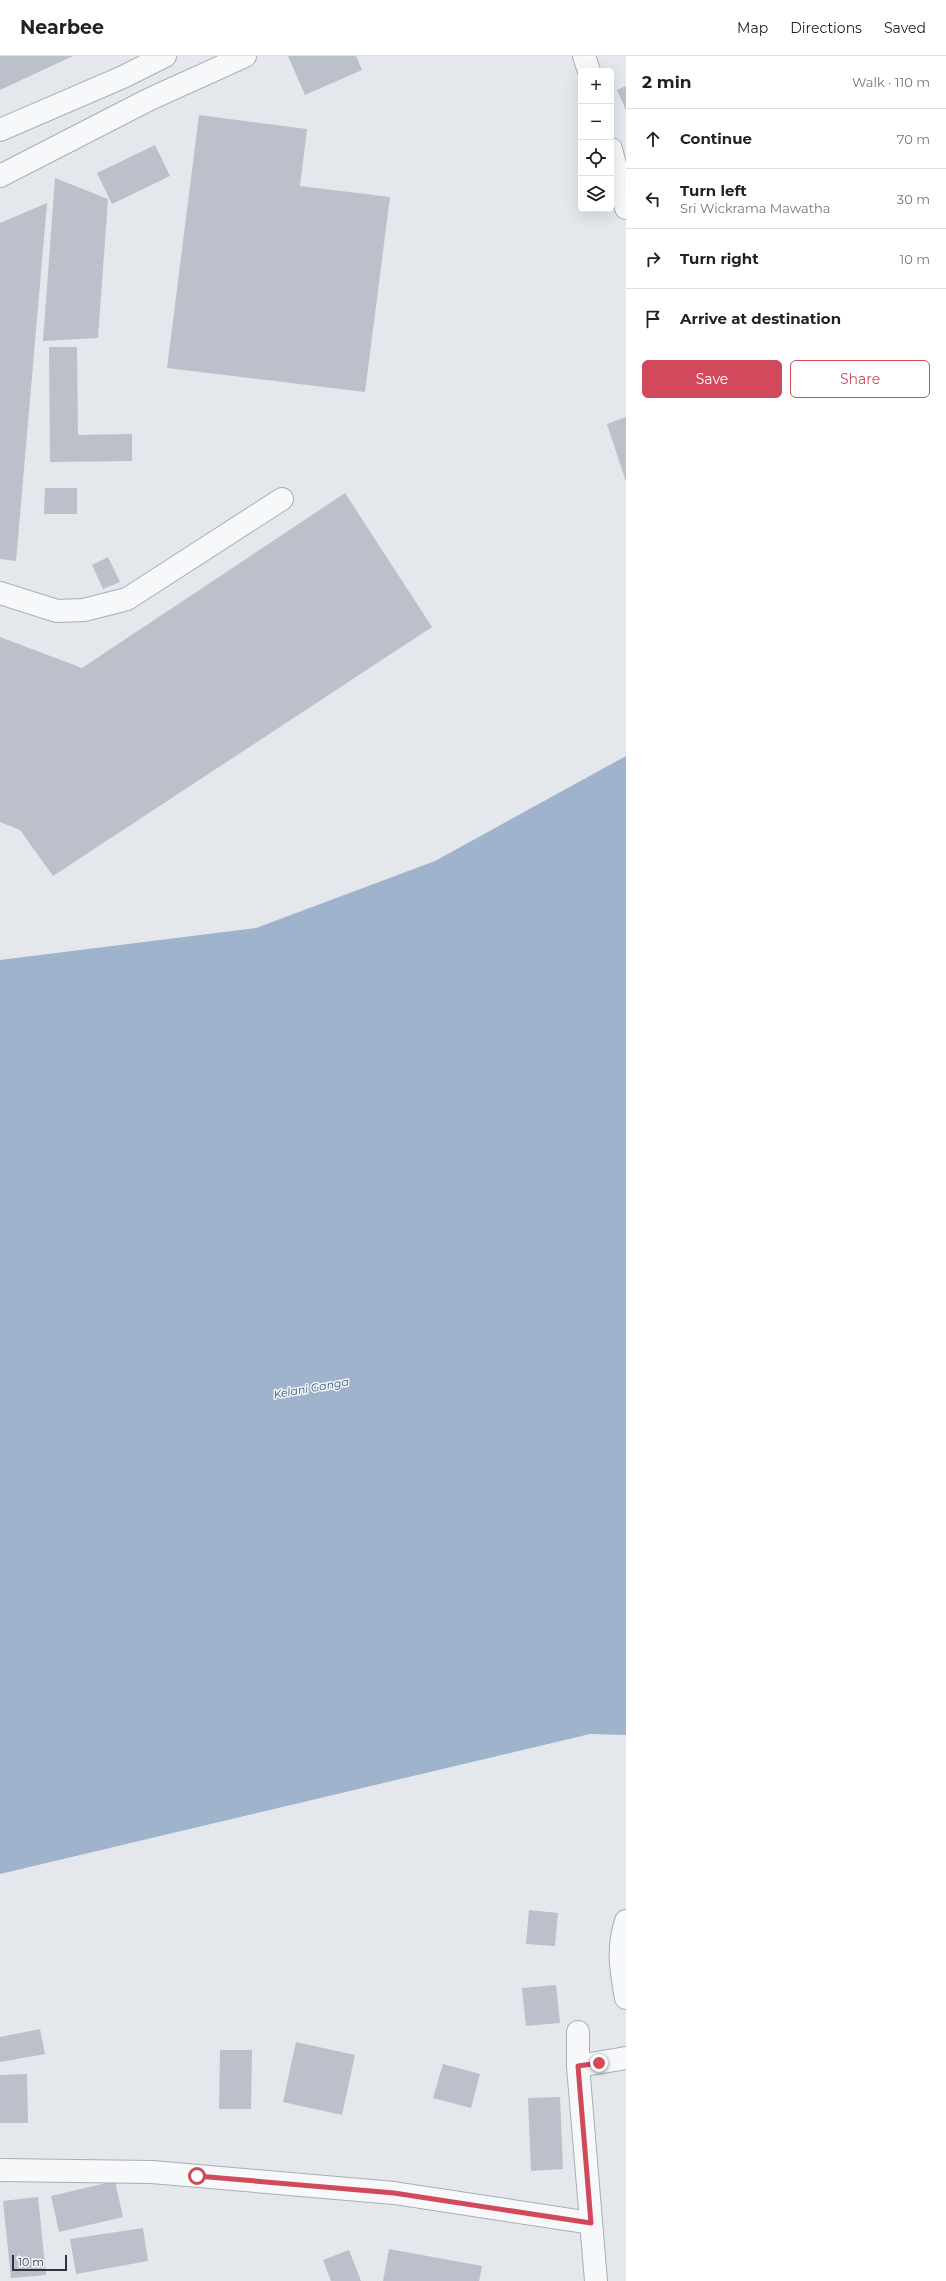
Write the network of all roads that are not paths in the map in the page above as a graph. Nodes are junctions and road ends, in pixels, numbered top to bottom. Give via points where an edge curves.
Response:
1 (165, 56) edge
2 (245, 56) edge
3 (584, 56) edge
4 (588, 68) edge
5 (0, 130) edge
6 (614, 161) edge
7 (0, 176) edge
8 (626, 208) edge
9 (282, 499) dead end
10 (0, 593) edge
11 (626, 1921) edge
12 (626, 1998) edge
13 (578, 2032) dead end
14 (626, 2058) edge
15 (578, 2066) junction
16 (0, 2170) edge
17 (591, 2223) junction
18 (596, 2281) edge

1 - 5 street
2 - 7 street via 150,99
3 - 4 street
6 - 8 street
9 - 10 street via 127,599 84,610 57,611
11 - 12 street via 620,1938 620,1968
13 - 15 street
14 - 15 street
15 - 17 street
16 - 17 street via 152,2172 394,2193
17 - 18 street

